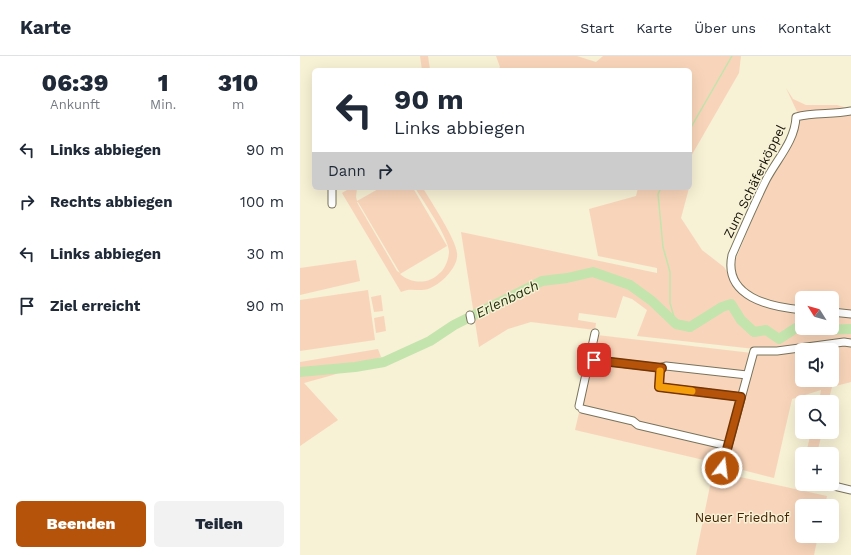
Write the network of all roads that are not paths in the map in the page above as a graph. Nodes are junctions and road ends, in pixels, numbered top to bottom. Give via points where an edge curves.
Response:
1 (851, 111) edge
2 (332, 190) edge
3 (332, 204) dead end
4 (795, 309) edge
5 (839, 313) edge
6 (851, 314) edge
7 (595, 333) dead end
8 (851, 343) edge
9 (594, 360) dead end
10 (662, 368) junction
11 (747, 375) junction
12 (741, 397) junction
13 (728, 446) junction
14 (722, 468) dead end
15 (839, 487) edge
16 (851, 490) edge

1 - 4 street, Zum Schäferköppel via 796,117 793,132 764,184 732,255 730,272 741,290 761,302
2 - 3 street
5 - 6 street
7 - 13 street via 580,407 634,421 638,425
8 - 11 street via 754,351
9 - 10 street
10 - 11 street via 666,366
10 - 12 street via 659,387
11 - 12 street
12 - 13 street
13 - 14 street
15 - 16 street

